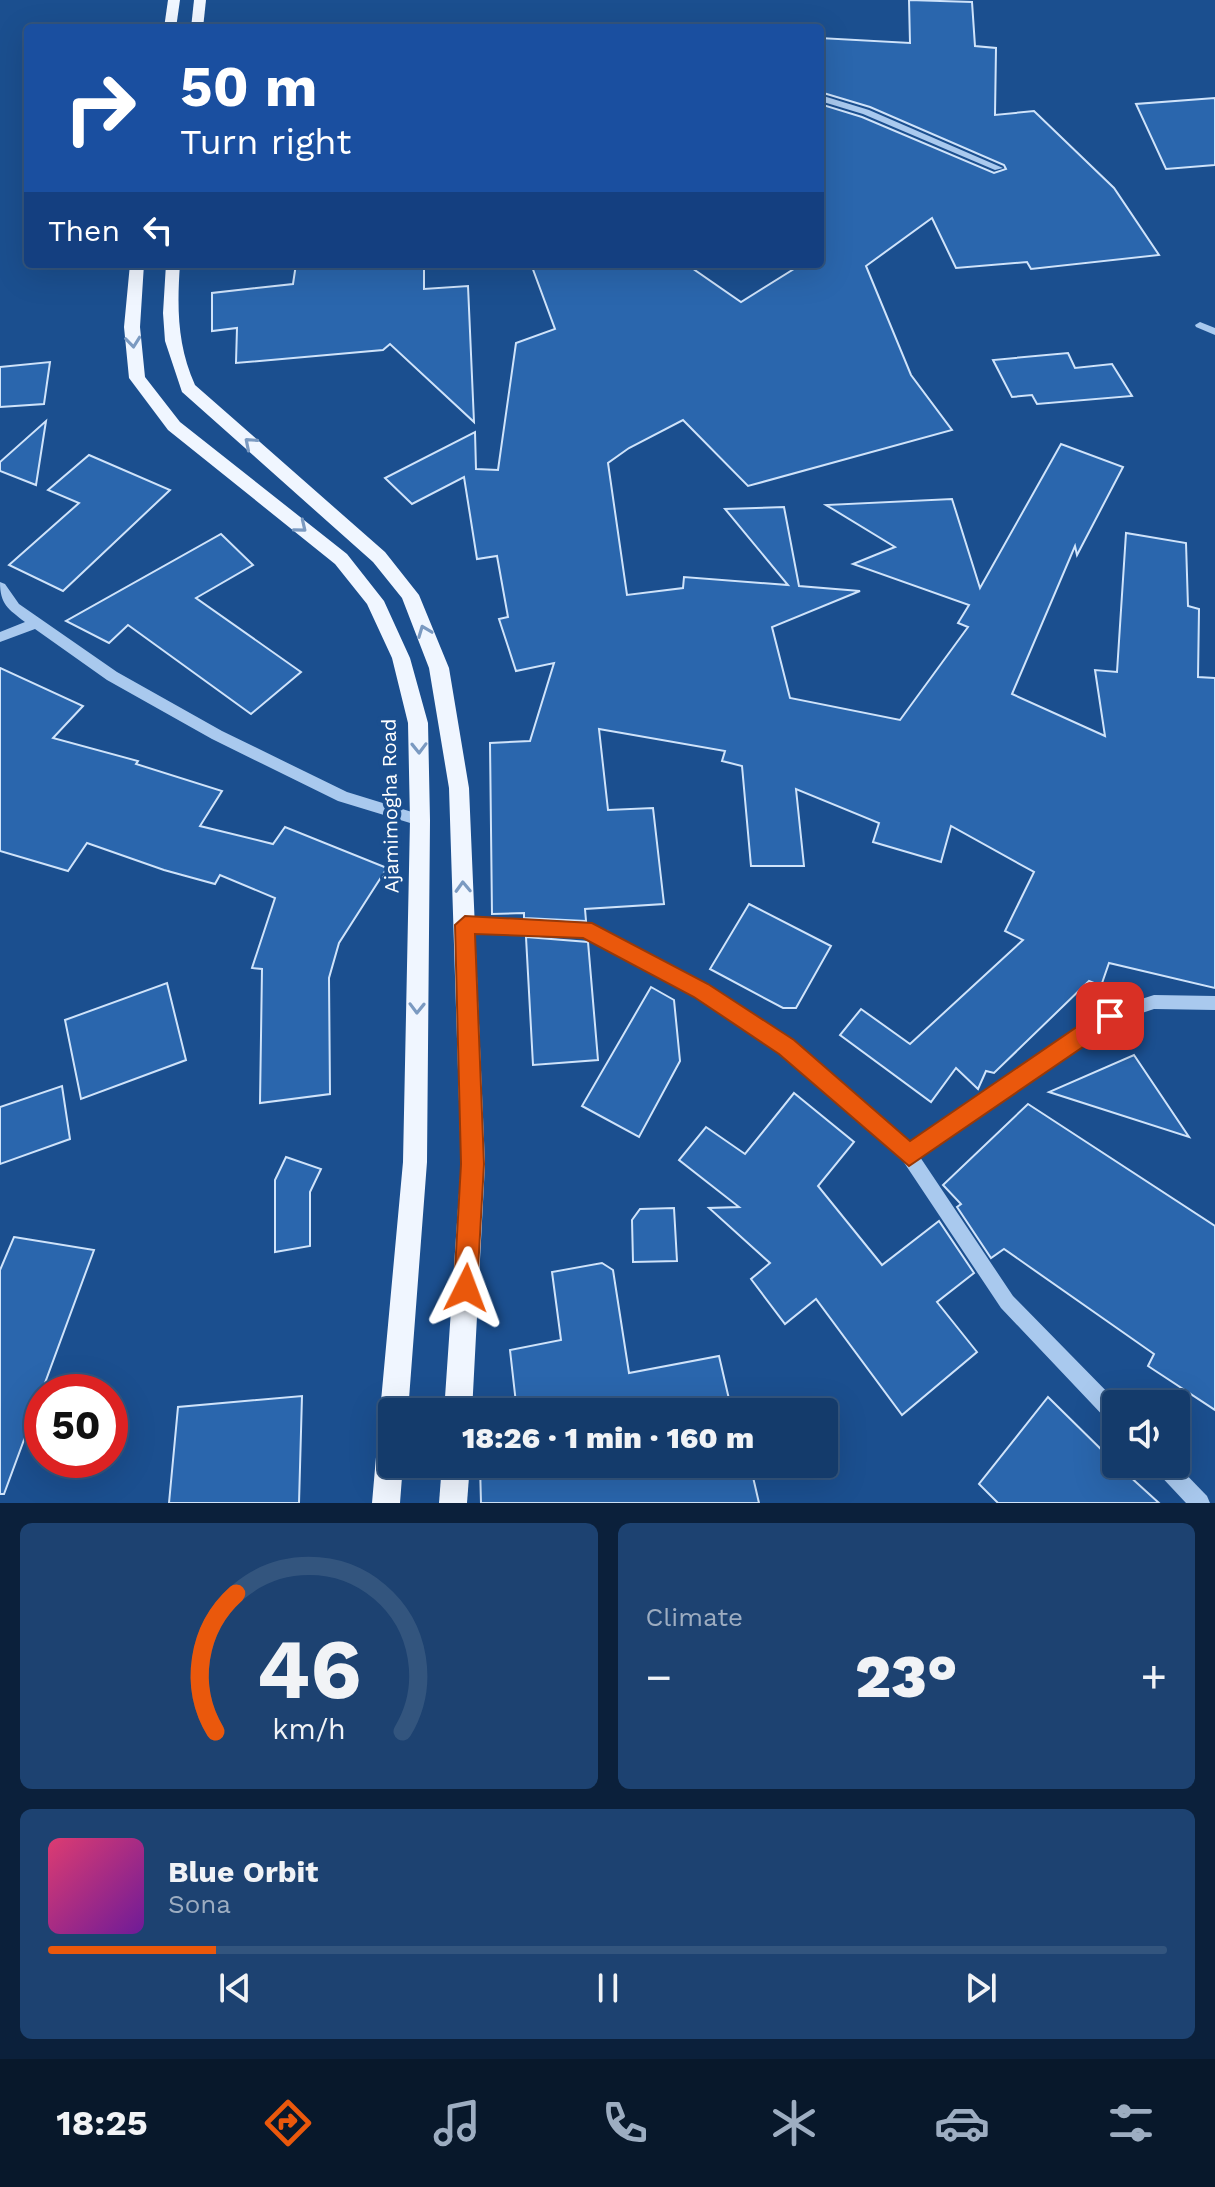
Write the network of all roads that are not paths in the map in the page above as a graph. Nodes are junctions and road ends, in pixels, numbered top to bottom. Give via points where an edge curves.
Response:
1 (174, 0) edge
2 (200, 0) edge
3 (171, 24) edge
4 (197, 24) edge
5 (824, 99) edge
6 (998, 168) dead end
7 (137, 268) edge
8 (173, 268) edge
9 (1200, 325) dead end
10 (1215, 332) edge
11 (0, 587) edge
12 (36, 623) junction
13 (0, 637) edge
14 (420, 820) junction
15 (465, 925) junction
16 (1215, 1003) edge
17 (909, 1155) junction
18 (395, 1398) edge
19 (459, 1398) edge
20 (1102, 1400) edge
21 (388, 1478) edge
22 (455, 1478) edge
23 (1176, 1478) edge
24 (386, 1503) edge
25 (453, 1503) edge
26 (1200, 1503) edge

1 - 3 main road
2 - 4 main road
5 - 6 street
7 -> 14 main road, Ajamimogha Road via 134,353 137,378 151,401 174,426 341,559 375,601 401,658 418,723
15 -> 8 main road via 457,773 439,668 410,595 379,557 188,388 173,356 168,322
9 - 10 street
11 - 12 street via 14,607
12 - 13 street
12 - 14 street via 112,676 217,735 343,797
14 -> 18 main road, Ajamimogha Road via 415,1162
15 - 17 street via 585,929 701,991 787,1047
15 - 19 main road via 473,1164
16 - 17 street via 1154,1002 1110,1016
17 - 20 street via 1007,1302
21 - 24 main road
22 - 25 main road
23 - 26 street

